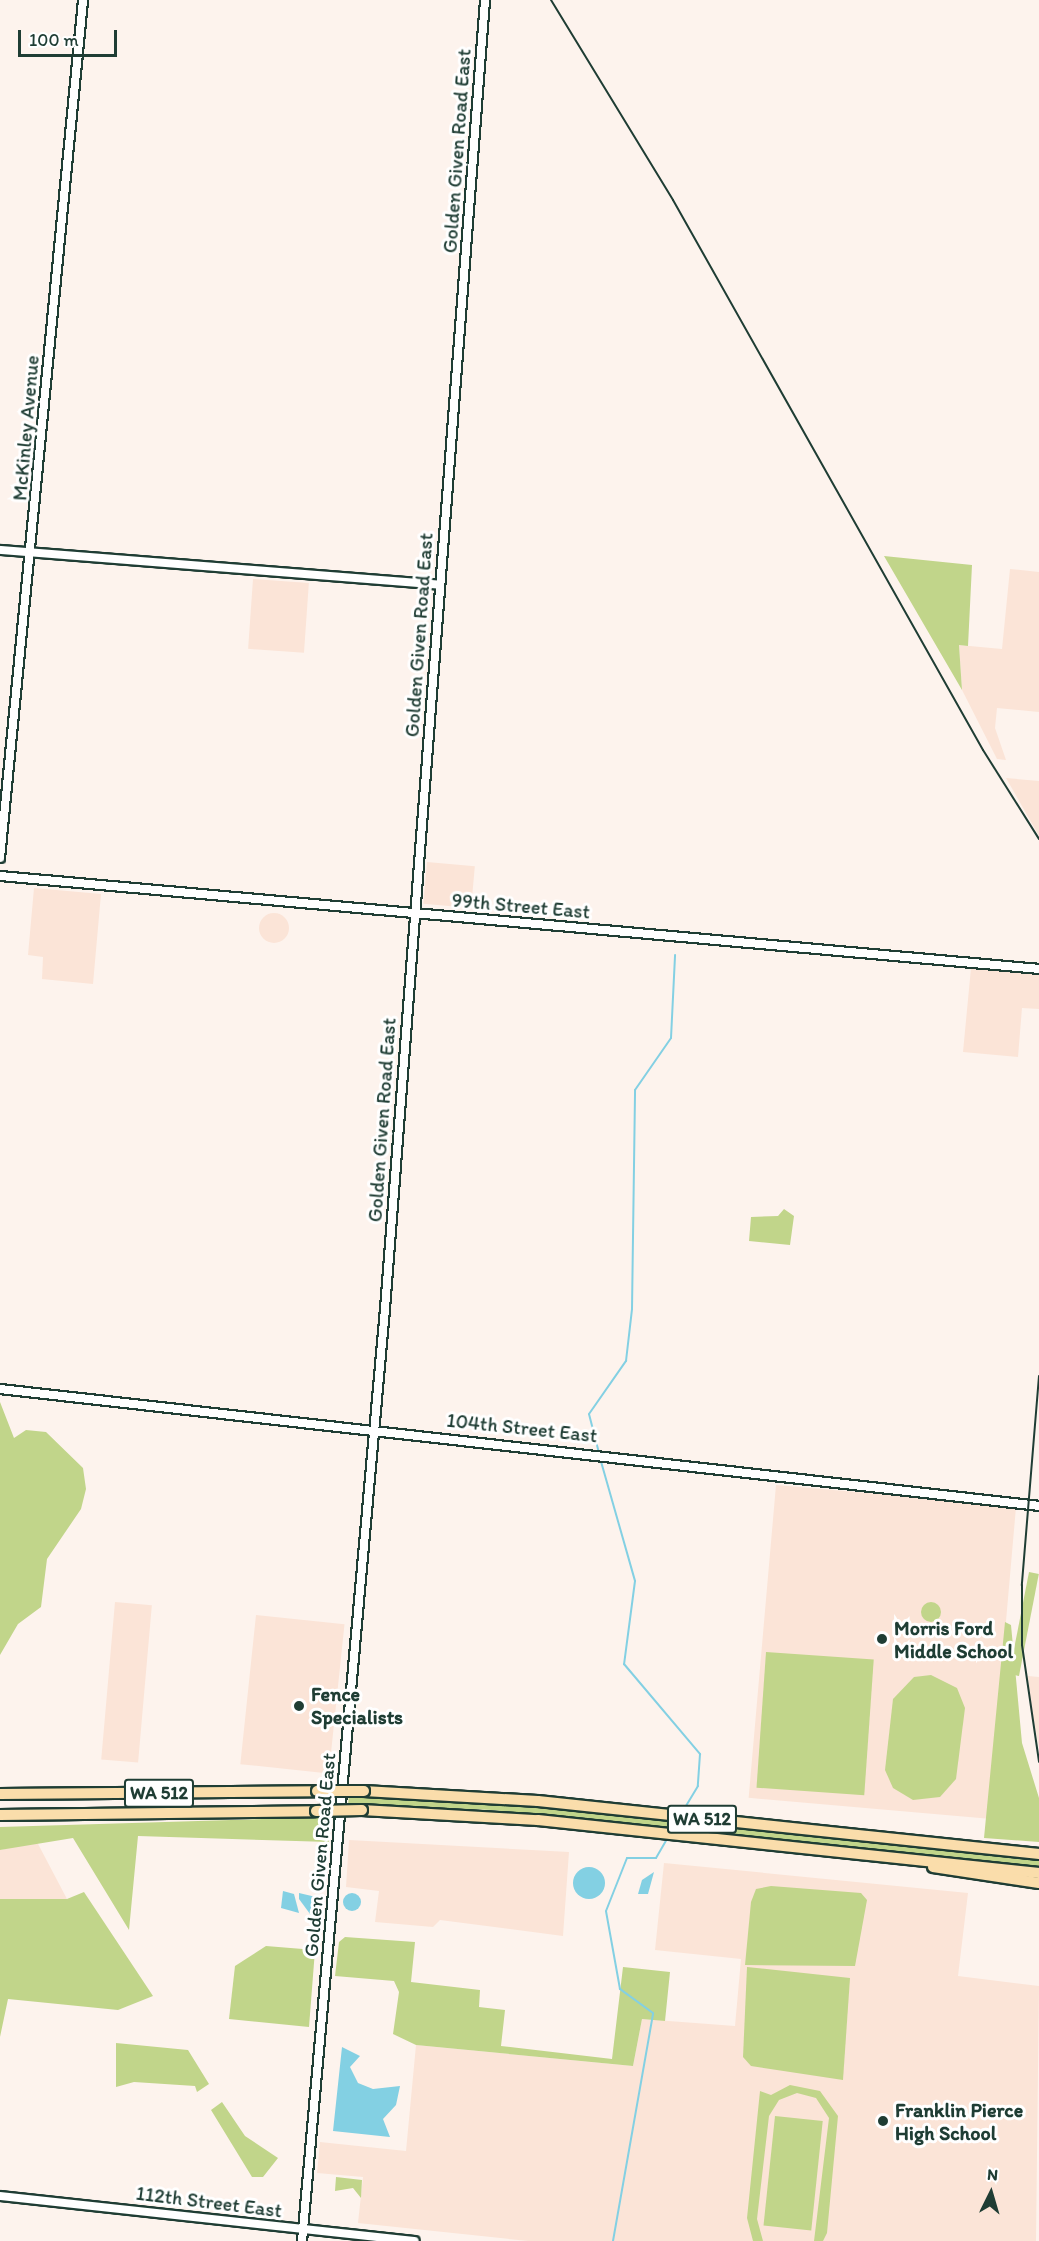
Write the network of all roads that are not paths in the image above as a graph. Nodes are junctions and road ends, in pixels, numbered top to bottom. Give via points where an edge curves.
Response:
1 (83, 0) edge
2 (485, 0) edge
3 (0, 550) edge
4 (31, 553) junction
5 (440, 585) junction
6 (0, 858) edge
7 (0, 876) edge
8 (414, 913) junction
9 (1039, 969) edge
10 (0, 1389) edge
11 (375, 1428) junction
12 (1039, 1506) edge
13 (0, 1794) edge
14 (0, 1815) edge
15 (897, 1839) junction
16 (1039, 1848) edge
17 (1039, 1854) edge
18 (895, 1858) junction
19 (1039, 1873) edge
20 (1039, 1883) edge
21 (0, 2196) edge
22 (303, 2230) junction
23 (302, 2241) edge
24 (415, 2241) edge

1 - 4 street, McKinley Avenue
2 - 5 street, Golden Given Road East
3 - 4 street
4 - 5 street
4 - 6 street, McKinley Avenue
5 - 8 street, Golden Given Road East
7 - 8 street, 99th Street East
8 - 9 street, 99th Street East
8 - 11 street, Golden Given Road East
10 - 11 street, 104th Street East
11 - 12 street, 104th Street East
11 - 22 street, Golden Given Road East
13 - 15 highway, WA 512, bridge via 364,1791 476,1796
14 - 18 highway, WA 512, bridge via 362,1810 538,1820
15 - 16 highway
15 - 17 highway, WA 512
18 - 19 highway, WA 512
18 - 20 highway via 955,1873
21 - 22 street, 112th Street East
22 - 23 street, Golden Given Road East
22 - 24 street, 112th Street East

